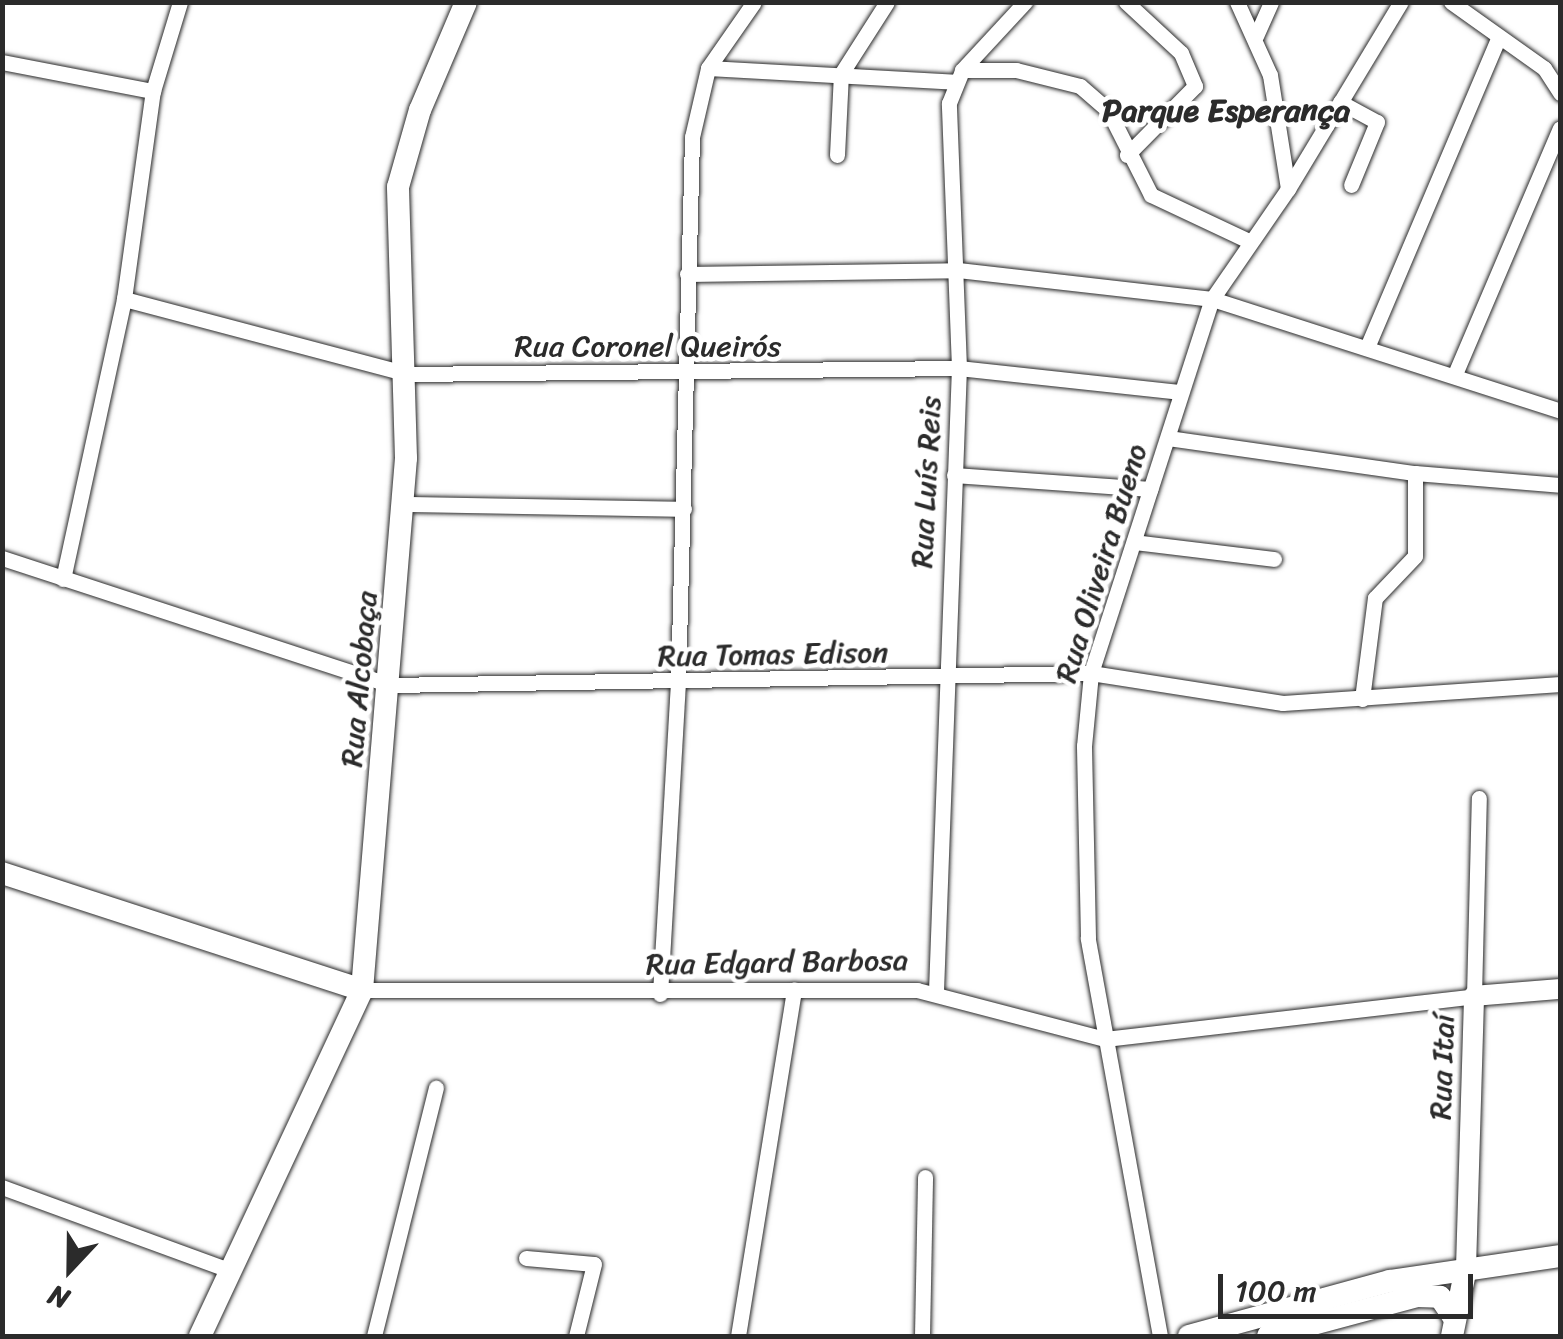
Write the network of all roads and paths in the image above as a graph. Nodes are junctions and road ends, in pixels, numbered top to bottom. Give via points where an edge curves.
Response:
1 (180, 2) edge
2 (466, 2) edge
3 (754, 2) edge
4 (1025, 2) edge
5 (1126, 2) edge
6 (1237, 2) edge
7 (1271, 2) edge
8 (1400, 2) edge
9 (1452, 2) edge
10 (883, 4) edge
11 (1256, 36) junction
12 (1498, 38) junction
13 (2, 62) edge
14 (708, 68) junction
15 (841, 74) junction
16 (958, 76) junction
17 (153, 91) junction
18 (1560, 93) edge
19 (1340, 102) junction
20 (1560, 128) edge
21 (838, 155) dead end
22 (1128, 155) junction
23 (1351, 185) dead end
24 (1288, 190) junction
25 (1251, 242) junction
26 (958, 270) junction
27 (687, 274) junction
28 (124, 298) junction
29 (1212, 298) junction
30 (1368, 345) junction
31 (959, 368) junction
32 (406, 374) junction
33 (1455, 374) junction
34 (689, 376) junction
35 (1181, 392) junction
36 (1560, 408) edge
37 (1168, 438) junction
38 (1415, 474) junction
39 (954, 475) junction
40 (1560, 485) edge
41 (1150, 489) junction
42 (404, 504) junction
43 (684, 510) junction
44 (1134, 542) junction
45 (2, 558) edge
46 (1274, 558) dead end
47 (63, 579) junction
48 (1091, 673) junction
49 (944, 680) junction
50 (678, 683) junction
51 (1560, 684) edge
52 (390, 685) junction
53 (1362, 699) junction
54 (1479, 798) dead end
55 (2, 874) edge
56 (1560, 989) edge
57 (362, 990) junction
58 (794, 990) junction
59 (936, 992) junction
60 (660, 994) junction
61 (1474, 996) junction
62 (1105, 1040) junction
63 (436, 1088) dead end
64 (925, 1177) dead end
65 (2, 1187) edge
66 (1560, 1256) edge
67 (526, 1258) dead end
68 (1466, 1268) junction
69 (232, 1271) junction
70 (1452, 1326) edge
71 (200, 1336) edge
72 (374, 1336) edge
73 (576, 1336) edge
74 (738, 1336) edge
75 (922, 1336) edge
76 (1160, 1336) edge
77 (1189, 1336) edge
78 (1268, 1336) edge

1 - 17 street
2 - 32 main road, Rua Alcobaça via 420,110 398,187
3 - 14 street
4 - 16 street
5 - 22 street via 1181,54 1195,86
6 - 11 street
7 - 11 street
8 - 19 street, Rua Oliveira Bueno
9 - 12 street
10 - 15 street
11 - 24 street via 1270,75
12 - 18 street via 1544,68
12 - 30 street
13 - 17 street
14 - 15 street
14 - 27 street via 692,138
15 - 16 street
15 - 21 street
16 - 22 street via 1016,70 1080,86 1108,110
16 - 26 street, Rua Luís Reis via 949,133
17 - 28 street
19 - 23 street via 1377,122
19 - 24 street, Rua Oliveira Bueno
20 - 33 street
22 - 25 street via 1151,194
24 - 25 street, Rua Oliveira Bueno
25 - 29 street, Rua Oliveira Bueno
26 - 27 street
26 - 29 street
26 - 31 street, Rua Luís Reis
27 - 34 street
28 - 32 street, Rua Coronel Queirós
28 - 47 street
29 - 30 street
29 - 35 street, Rua Oliveira Bueno
30 - 33 street
31 - 34 street, Rua Coronel Queirós
31 - 35 street, Rua Coronel Queirós
31 - 39 street, Rua Luís Reis
32 - 34 street, Rua Coronel Queirós
32 - 42 main road, Rua Alcobaça
33 - 36 street
34 - 43 street
35 - 37 street, Rua Oliveira Bueno
37 - 38 street
37 - 41 street, Rua Oliveira Bueno
38 - 40 street
38 - 53 street via 1415,556 1375,598
39 - 41 street
39 - 49 street, Rua Luís Reis
41 - 44 street, Rua Oliveira Bueno
42 - 43 street
42 - 52 main road, Rua Alcobaça
43 - 50 street
44 - 46 street
44 - 48 street, Rua Oliveira Bueno
45 - 47 street, Rua Tomas Edison
47 - 52 street, Rua Tomas Edison
48 - 49 street, Rua Tomas Edison
48 - 53 street, Rua Tomas Edison via 1250,702
48 - 62 street, Rua Oliveira Bueno via 1084,884
49 - 50 street, Rua Tomas Edison
49 - 59 street, Rua Luís Reis
50 - 52 street, Rua Tomas Edison
50 - 60 street
51 - 53 street, Rua Tomas Edison
52 - 57 main road, Rua Alcobaça
54 - 61 street, Rua Itaí
55 - 57 main road, Rua Edgard Barbosa
56 - 61 street, Rua Edgard Barbosa
57 - 60 street, Rua Edgard Barbosa
57 - 69 main road, Rua Alcobaça
58 - 59 street, Rua Edgard Barbosa
58 - 60 street, Rua Edgard Barbosa
58 - 74 street
59 - 62 street, Rua Edgard Barbosa
61 - 62 street, Rua Edgard Barbosa
61 - 68 street, Rua Itaí
62 - 76 street, Rua Oliveira Bueno
63 - 72 street
64 - 75 street
65 - 69 street
66 - 68 main road
67 - 73 street via 594,1264
68 - 70 main road, Rua Itaí
68 - 77 main road via 1358,1288
69 - 71 main road, Rua Alcobaça
70 - 78 main road via 1440,1297 1417,1296

